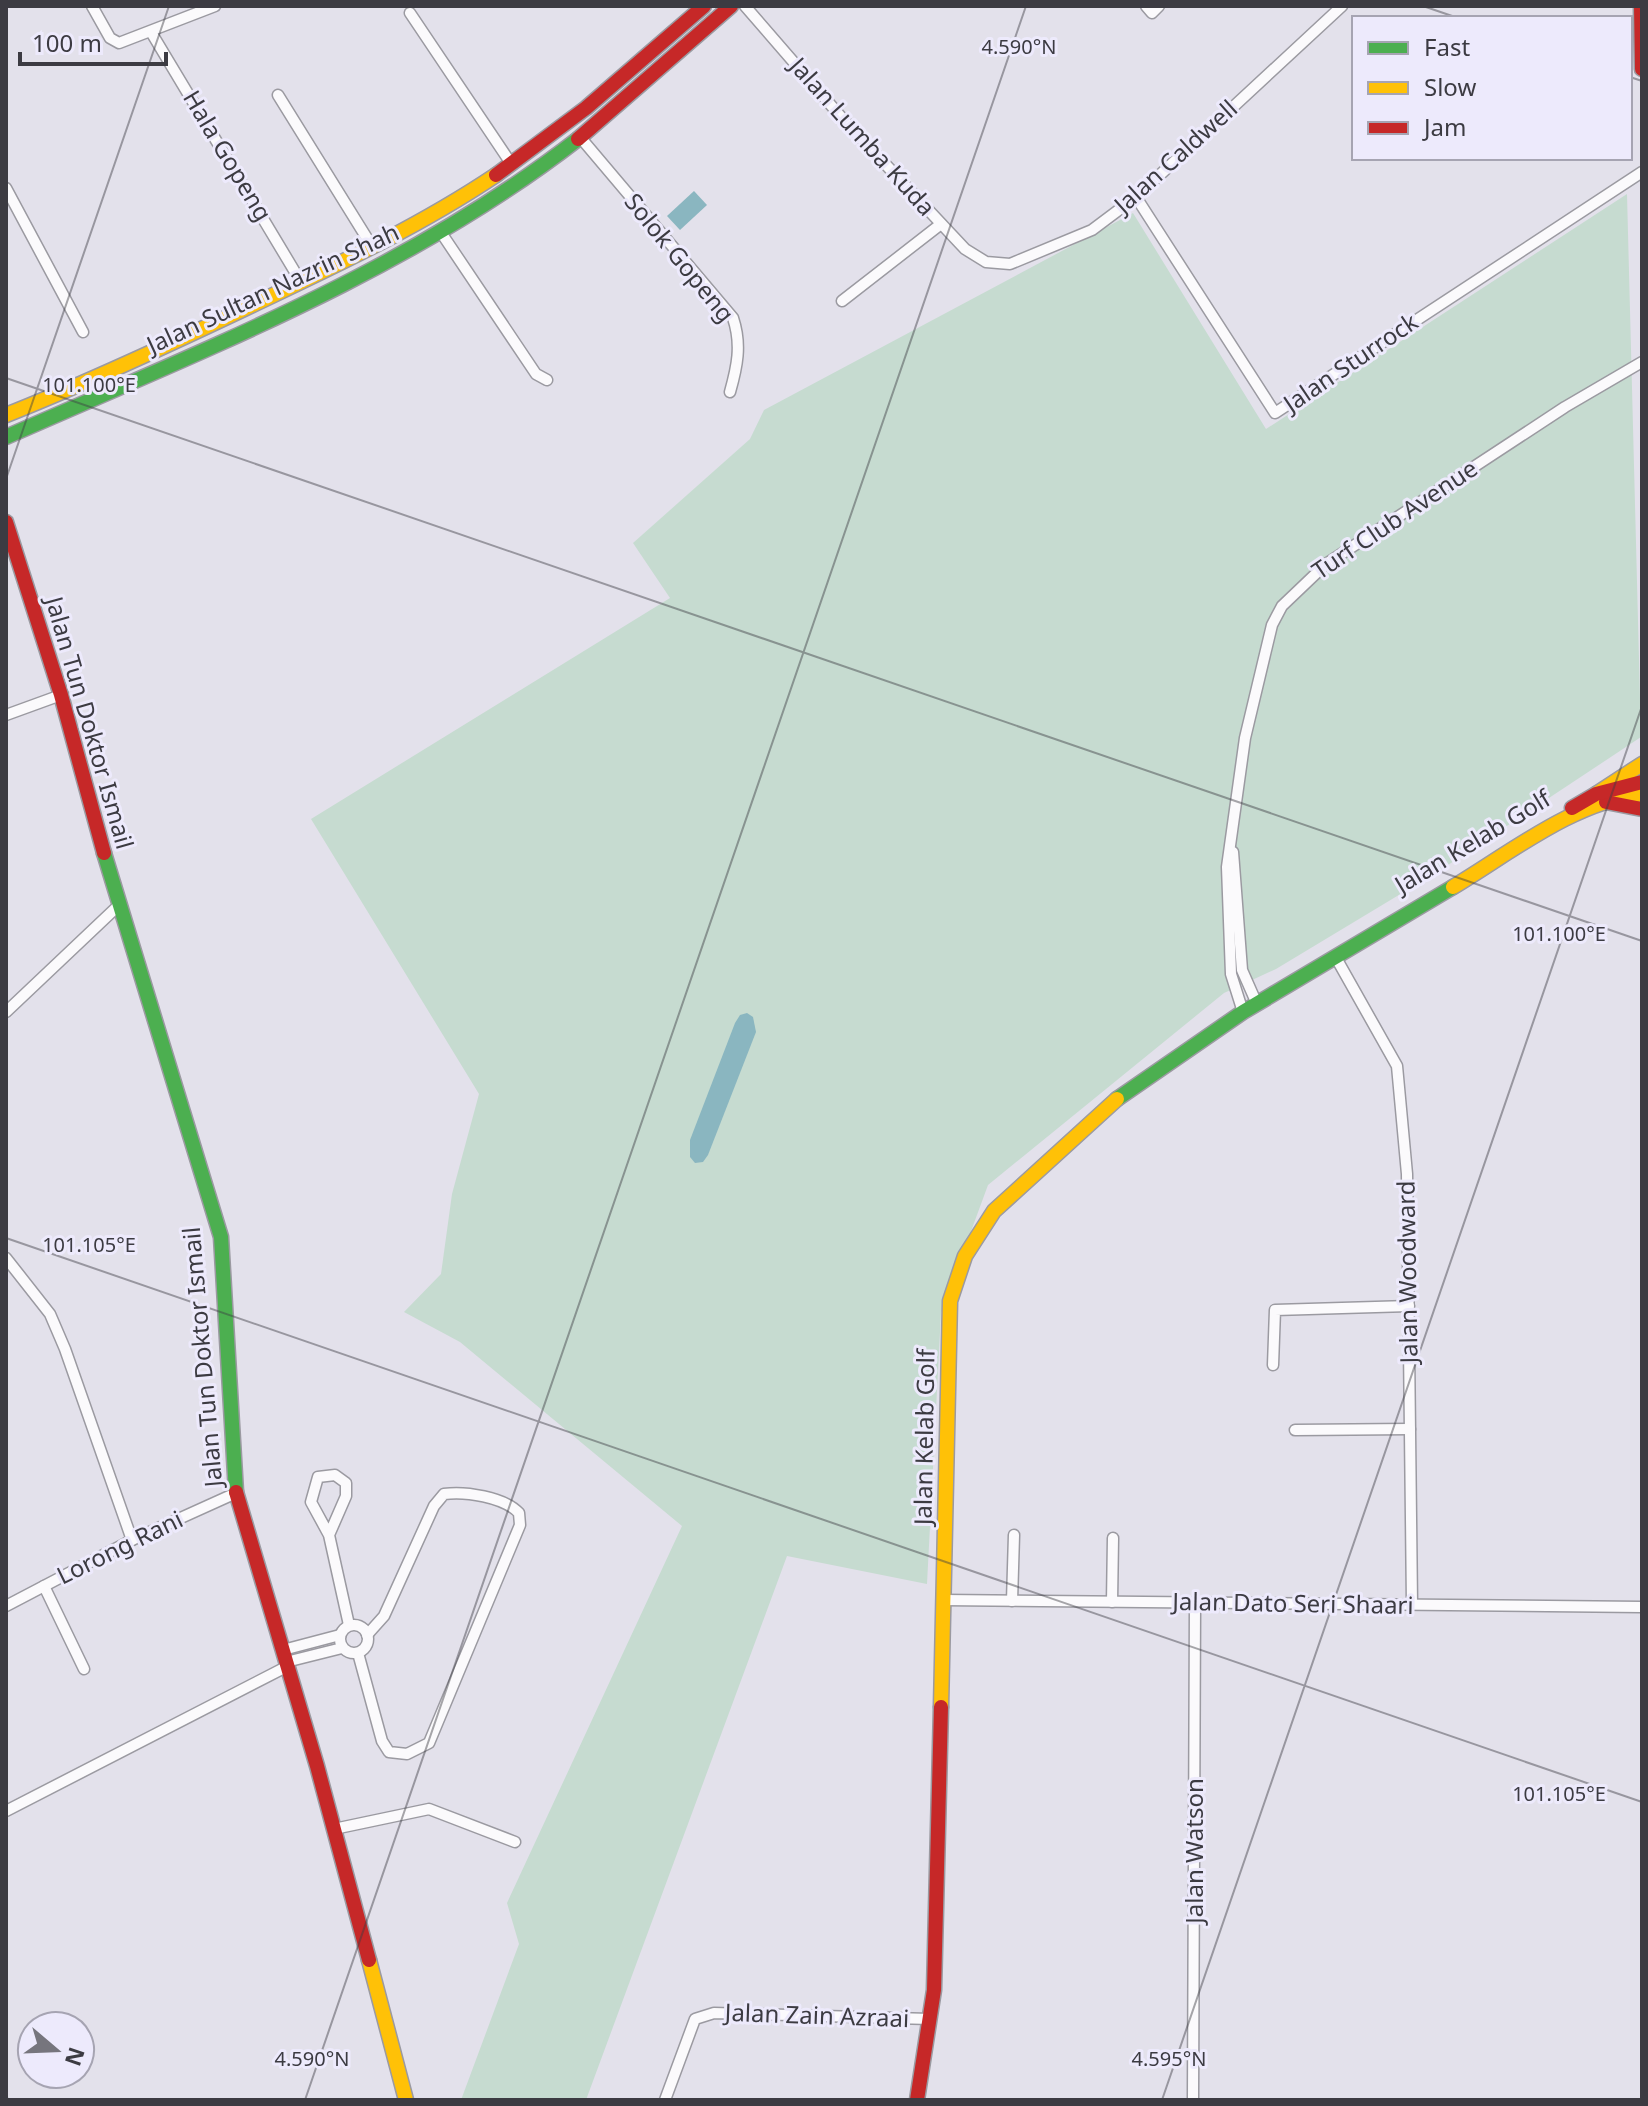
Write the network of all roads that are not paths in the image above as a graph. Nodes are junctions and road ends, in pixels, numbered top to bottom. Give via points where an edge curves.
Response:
1 (92, 6) edge
2 (215, 6) edge
3 (704, 6) edge
4 (731, 6) edge
5 (745, 6) edge
6 (1146, 6) edge
7 (1159, 6) edge
8 (1342, 6) edge
9 (1641, 6) edge
10 (410, 13) dead end
11 (151, 32) junction
12 (1642, 69) edge
13 (278, 95) dead end
14 (580, 137) junction
15 (512, 165) junction
16 (1642, 172) edge
17 (6, 188) edge
18 (1136, 197) junction
19 (941, 224) junction
20 (440, 231) junction
21 (373, 248) junction
22 (986, 262) joint
23 (301, 282) junction
24 (842, 301) dead end
25 (83, 332) dead end
26 (1642, 362) edge
27 (547, 380) dead end
28 (730, 392) dead end
29 (6, 415) edge
30 (6, 437) edge
31 (6, 522) edge
32 (61, 695) junction
33 (6, 715) edge
34 (1642, 764) edge
35 (1642, 782) edge
36 (1642, 794) edge
37 (1601, 798) junction
38 (1642, 809) edge
39 (118, 906) junction
40 (1335, 956) junction
41 (1250, 1008) junction
42 (6, 1012) edge
43 (6, 1258) edge
44 (1409, 1306) junction
45 (1273, 1365) dead end
46 (1410, 1429) junction
47 (1295, 1430) dead end
48 (236, 1493) junction
49 (329, 1535) junction
50 (1014, 1535) dead end
51 (1113, 1538) dead end
52 (132, 1540) junction
53 (44, 1586) junction
54 (943, 1600) junction
55 (1012, 1601) junction
56 (1112, 1602) junction
57 (1195, 1603) junction
58 (1412, 1604) junction
59 (6, 1606) edge
60 (1642, 1607) edge
61 (349, 1625) junction
62 (340, 1635) junction
63 (367, 1635) junction
64 (342, 1648) junction
65 (358, 1653) junction
66 (286, 1659) junction
67 (84, 1669) dead end
68 (6, 1811) edge
69 (334, 1829) junction
70 (515, 1842) dead end
71 (930, 2019) junction
72 (406, 2100) edge
73 (665, 2100) edge
74 (917, 2100) edge
75 (1193, 2100) edge

1 - 11 street via 110,38 119,43
2 - 11 street
3 - 15 main road, Jalan Sultan Nazrin Shah via 621,80
4 - 14 main road, Jalan Sultan Nazrin Shah
5 - 19 street, Jalan Lumba Kuda
6 - 7 street via 1152,13
8 - 18 street, Jalan Caldwell
9 - 12 main road
10 - 15 street
11 - 23 street, Hala Gopeng
13 - 21 street
14 - 20 main road, Jalan Sultan Nazrin Shah
14 - 28 street, Solok Gopeng via 733,318 738,359
15 - 21 main road, Jalan Sultan Nazrin Shah
16 - 18 street, Jalan Sturrock via 1275,413
17 - 25 street
18 - 22 street, Jalan Caldwell via 1092,230 1037,255 1010,264
19 - 22 street, Jalan Lumba Kuda
19 - 24 street
20 - 27 street via 536,374
20 - 30 main road, Jalan Sultan Nazrin Shah via 332,291
21 - 23 main road, Jalan Sultan Nazrin Shah
23 - 29 main road, Jalan Sultan Nazrin Shah
26 - 41 street, Turf Club Avenue via 1326,564 1295,590 1272,625 1245,738 1227,867 1231,974
31 - 32 main road, Jalan Tun Doktor Ismail
32 - 33 street
32 - 39 main road, Jalan Tun Doktor Ismail
34 - 37 main road
35 - 37 main road, Jalan Kelab Golf
36 - 37 main road
37 - 38 main road
37 - 40 main road, Jalan Kelab Golf
37 - 40 main road, Jalan Kelab Golf
39 - 42 street
39 - 48 main road, Jalan Tun Doktor Ismail via 221,1237
40 - 41 main road, Jalan Kelab Golf
40 - 44 street, Jalan Woodward via 1397,1066 1407,1165
41 - 54 main road, Jalan Kelab Golf via 1131,1086 994,1211 965,1256 950,1301
43 - 52 street via 50,1314
44 - 45 street via 1275,1310
44 - 46 street, Jalan Woodward
46 - 47 street
46 - 58 street, Jalan Woodward
48 - 52 street, Lorong Rani
48 - 66 main road, Jalan Tun Doktor Ismail
49 - 49 street via 311,1502 312,1488 318,1477 335,1475 346,1483 346,1496
49 - 61 street
50 - 55 street
51 - 56 street
52 - 53 street, Lorong Rani
53 - 59 street, Lorong Rani
53 - 67 street
54 - 55 street, Jalan Dato Seri Shaari
54 - 71 main road, Jalan Kelab Golf
55 - 56 street, Jalan Dato Seri Shaari
56 - 57 street, Jalan Dato Seri Shaari
57 - 58 street, Jalan Dato Seri Shaari
57 - 75 street, Jalan Watson
58 - 60 street, Jalan Dato Seri Shaari
61 - 62 street
61 - 63 street via 358,1625
62 - 64 street
62 - 66 street
63 - 65 street via 367,1644
63 - 65 street via 384,1616 444,1494 458,1492 512,1505 519,1513 520,1525 429,1743 407,1754 389,1752
64 - 65 street
64 - 66 street
66 - 68 street
66 - 69 main road, Jalan Tun Doktor Ismail
69 - 70 street via 429,1809
69 - 72 main road, Jalan Tun Doktor Ismail
71 - 73 street, Jalan Zain Azraai via 714,2013 695,2019
71 - 74 main road, Jalan Kelab Golf

